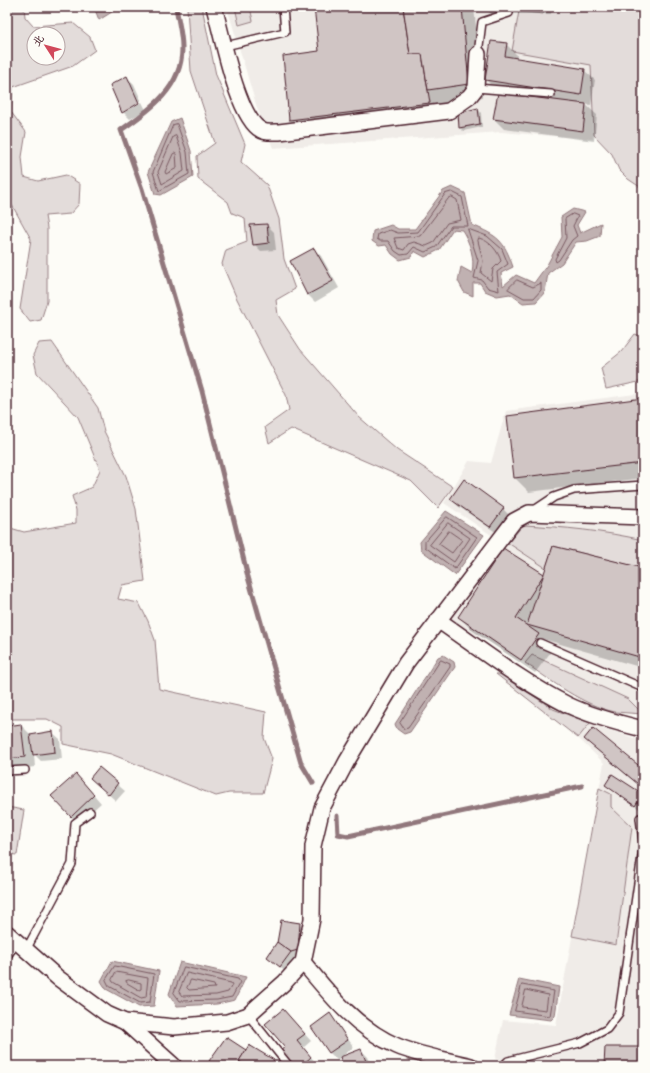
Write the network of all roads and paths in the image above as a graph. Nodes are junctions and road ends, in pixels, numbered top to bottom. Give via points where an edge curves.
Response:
1 (214, 7) edge
2 (284, 7) edge
3 (509, 13) dead end
4 (225, 46) junction
5 (478, 54) joint
6 (476, 88) junction
7 (551, 94) dead end
8 (643, 485) edge
9 (529, 513) junction
10 (643, 517) edge
11 (438, 620) junction
12 (540, 643) dead end
13 (643, 688) edge
14 (643, 729) edge
15 (25, 770) dead end
16 (7, 771) edge
17 (90, 812) dead end
18 (640, 818) dead end
19 (643, 842) edge
20 (643, 849) edge
21 (17, 942) edge
22 (7, 956) edge
23 (303, 962) junction
24 (248, 1015) junction
25 (125, 1022) junction
26 (174, 1066) edge
27 (289, 1066) edge
28 (471, 1066) edge
29 (503, 1066) edge

1 - 4 street
2 - 4 lane via 285,32
3 - 5 lane via 482,22
4 - 6 street via 234,83 243,106 250,122 262,131 279,132 448,111 469,97
5 - 6 street
6 - 7 lane
8 - 9 lane via 574,490
9 - 10 street
9 - 11 street via 514,521
11 - 14 street via 537,687 569,705 615,723
11 - 23 street via 406,663 322,808 313,846 312,919
12 - 13 lane
15 - 16 lane
17 - 21 lane via 75,823 72,864
18 - 19 lane
20 - 29 lane via 619,1013 607,1029 580,1043 508,1062
21 - 22 lane
21 - 25 street via 58,978 107,1014
23 - 24 street
23 - 28 street via 334,1000 369,1031 397,1046
24 - 25 street via 226,1022 174,1027
24 - 27 lane
25 - 26 street

